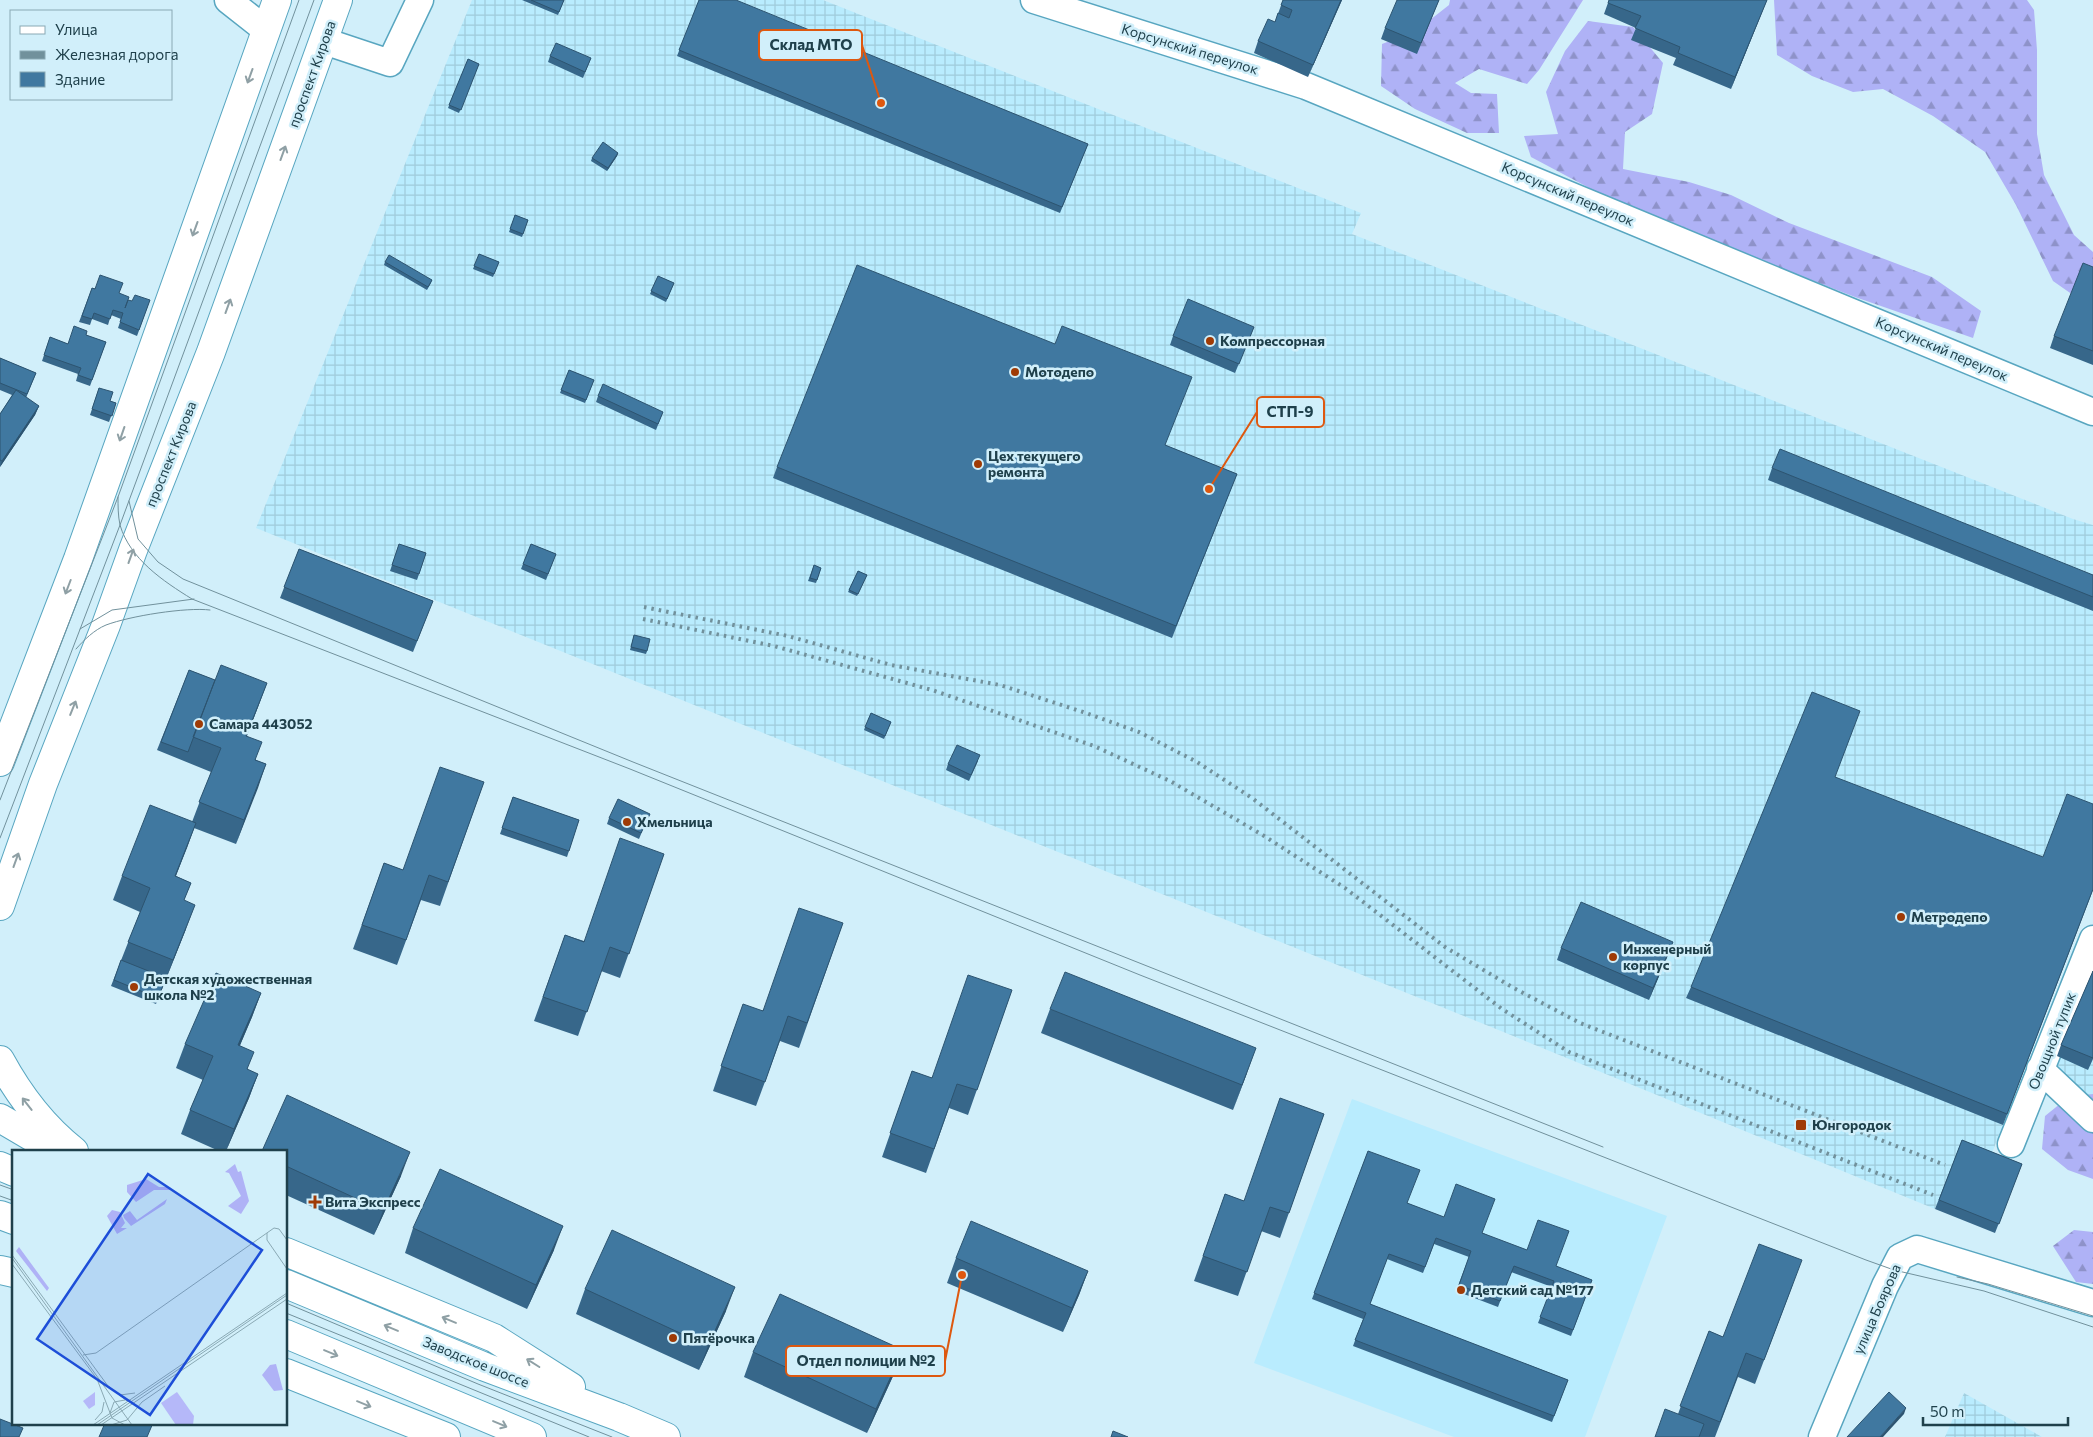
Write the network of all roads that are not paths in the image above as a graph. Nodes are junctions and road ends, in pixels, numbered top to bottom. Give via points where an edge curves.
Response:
1 (228, 0) edge
2 (277, 0) edge
3 (338, 0) edge
4 (420, 0) edge
5 (1034, 0) edge
6 (266, 30) junction
7 (324, 41) junction
8 (2093, 412) edge
9 (0, 762) edge
10 (0, 906) edge
11 (2093, 939) edge
12 (0, 1060) edge
13 (2040, 1069) junction
14 (0, 1118) edge
15 (2093, 1119) edge
16 (2011, 1144) dead end
17 (54, 1150) edge
18 (73, 1150) edge
19 (0, 1166) edge
20 (12, 1171) edge
21 (0, 1215) edge
22 (12, 1219) edge
23 (288, 1253) edge
24 (288, 1285) edge
25 (2093, 1303) edge
26 (288, 1335) edge
27 (288, 1374) edge
28 (619, 1417) junction
29 (446, 1437) edge
30 (532, 1437) edge
31 (666, 1437) edge
32 (1822, 1437) edge

1 - 6 street
2 - 6 main road
3 - 7 main road, проспект Кирова
4 - 7 street via 390,63
5 - 8 street, Корсунский переулок via 1306,86
6 -> 9 main road via 78,559
10 -> 7 main road, проспект Кирова via 43,784 211,352
11 - 13 street, Овощной тупик
18 -> 12 main road via 37,1116 14,1087
13 - 15 street
13 - 16 street, Овощной тупик
14 - 17 main road
19 - 20 main road
21 - 22 main road
28 -> 23 main road via 494,1338
28 -> 24 main road, Заводское шоссе via 485,1367
25 - 32 street, улица Боярова via 1917,1249 1900,1257
26 -> 30 main road
27 -> 29 main road
28 - 31 main road, Заводское шоссе

